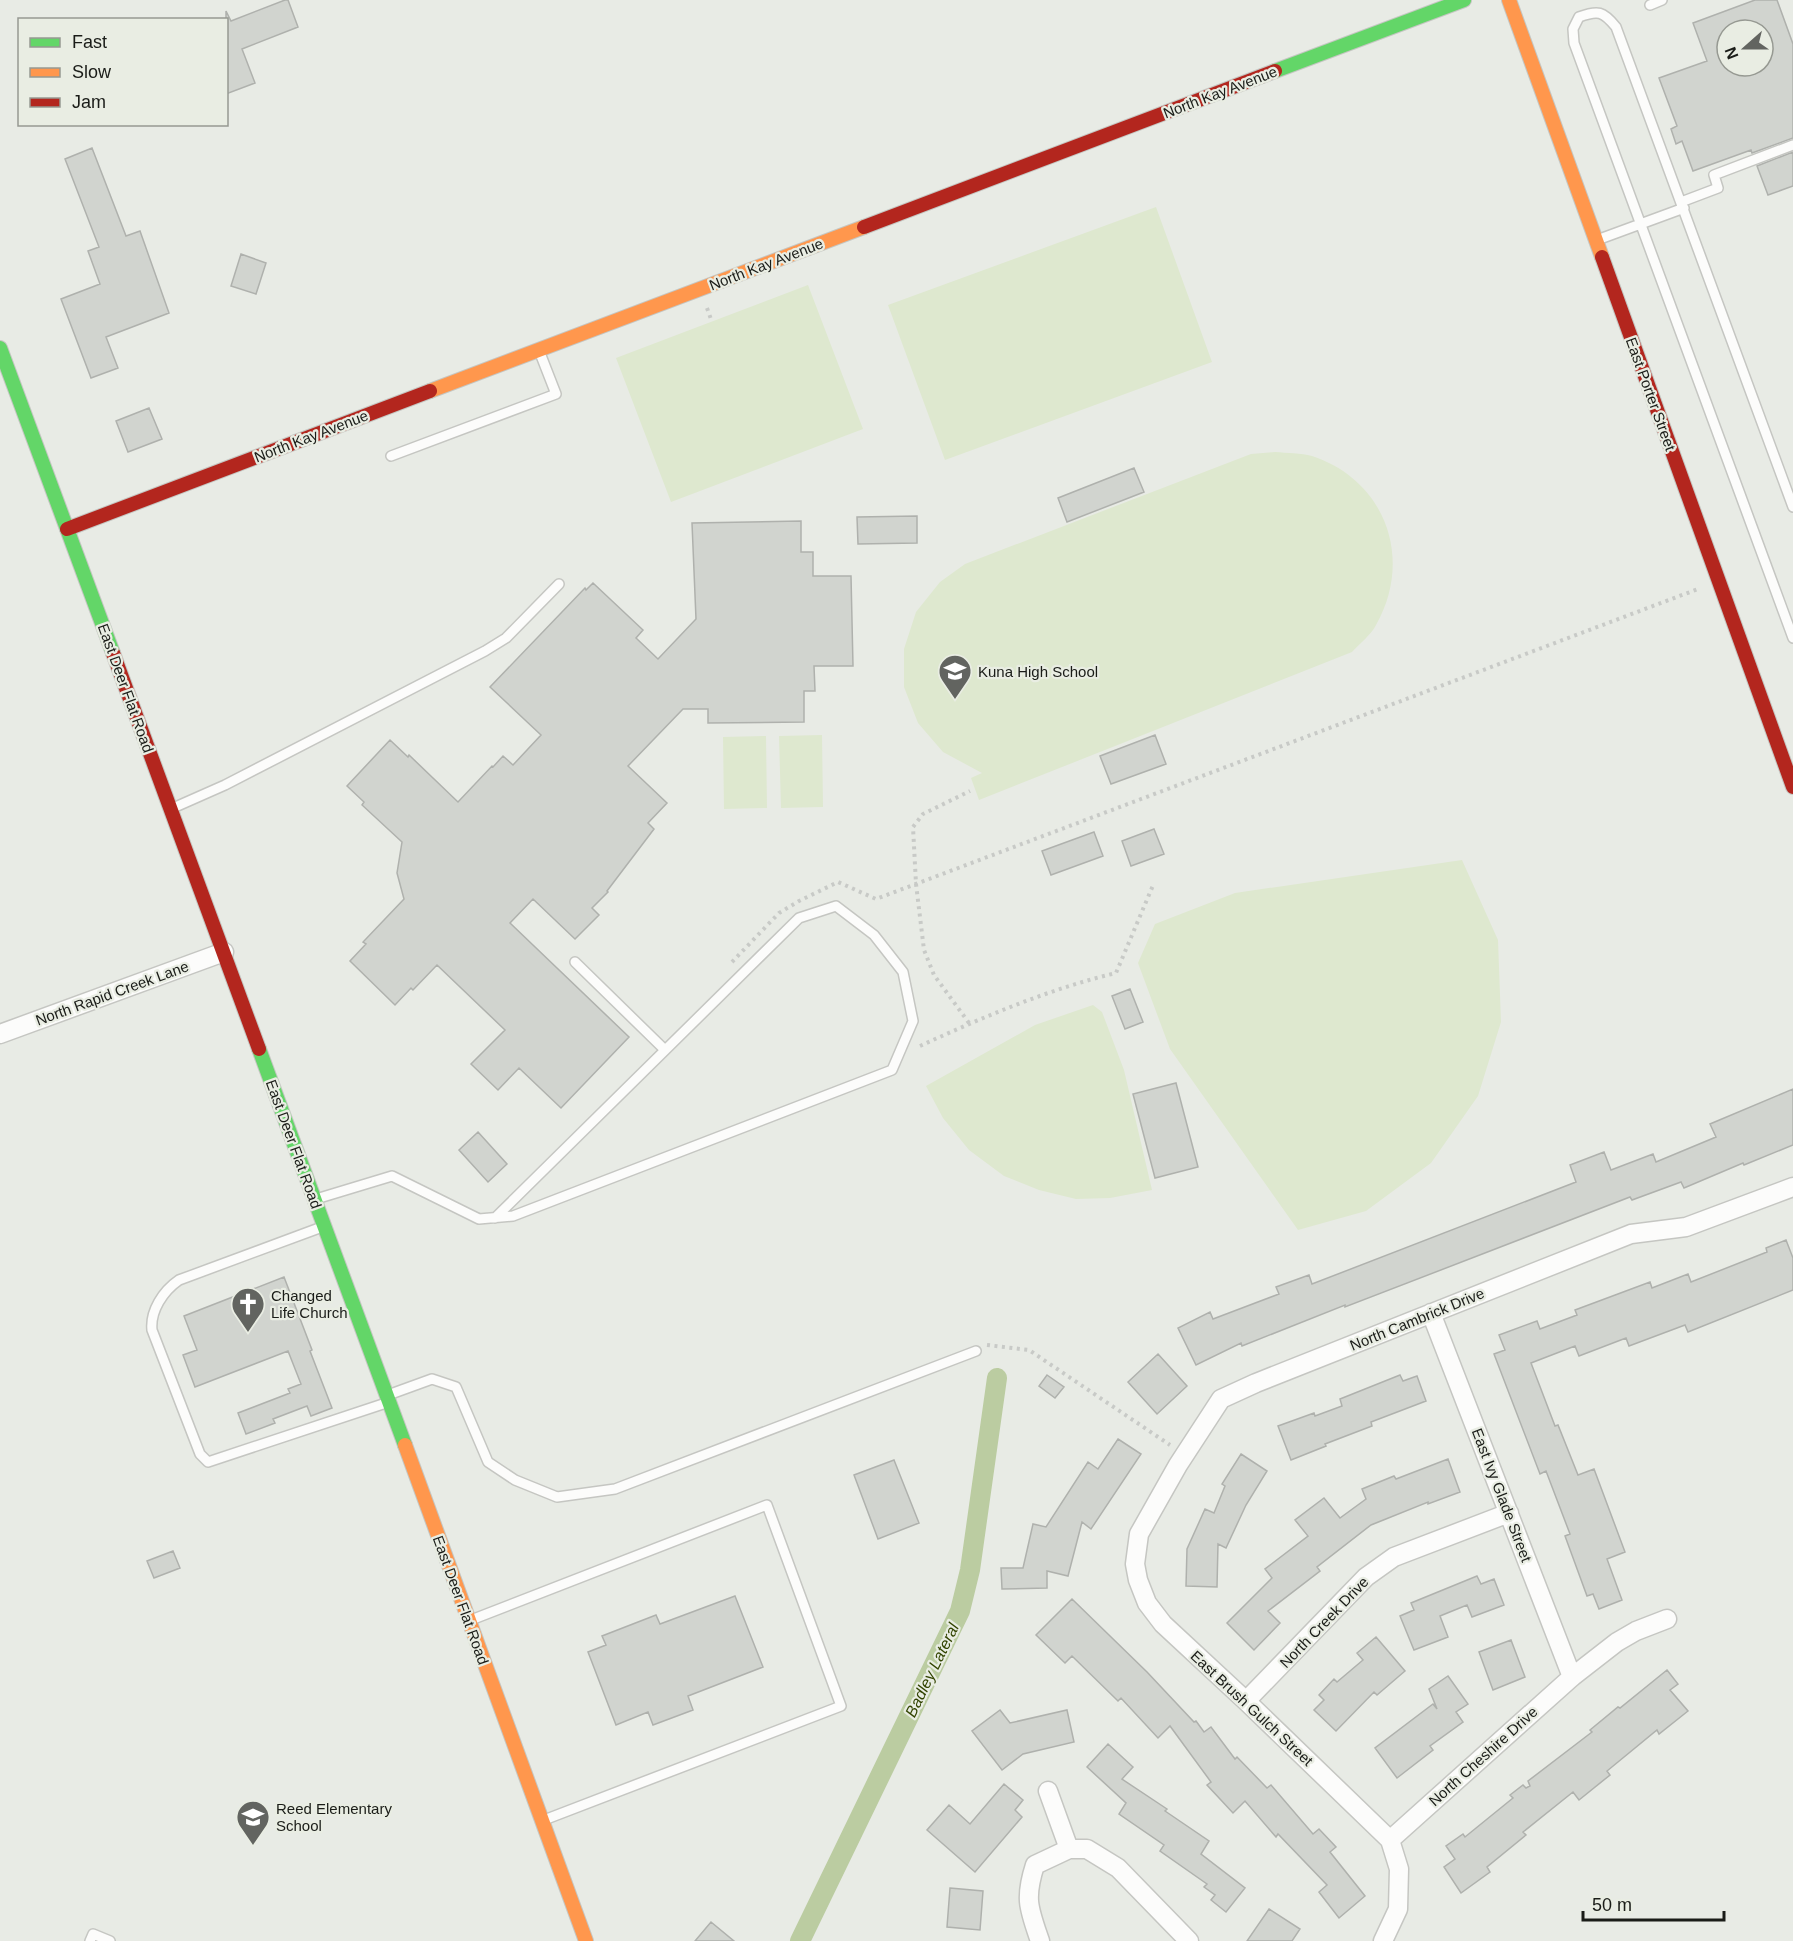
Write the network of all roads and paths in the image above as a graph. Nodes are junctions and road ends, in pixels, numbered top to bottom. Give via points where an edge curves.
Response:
1 (1464, 0) edge
2 (1509, 0) edge
3 (1662, 0) edge
4 (1650, 5) dead end
5 (1793, 145) edge
6 (1683, 205) junction
7 (1641, 224) junction
8 (1595, 241) junction
9 (706, 306) dead end
10 (712, 322) dead end
11 (0, 348) edge
12 (539, 350) junction
13 (391, 456) dead end
14 (1793, 507) edge
15 (67, 529) junction
16 (559, 584) dead end
17 (1698, 589) dead end
18 (1793, 638) edge
19 (1792, 783) edge
20 (970, 791) dead end
21 (171, 809) junction
22 (1154, 883) dead end
23 (916, 884) junction
24 (224, 952) junction
25 (575, 962) dead end
26 (729, 965) dead end
27 (969, 1023) junction
28 (0, 1034) edge
29 (920, 1046) dead end
30 (665, 1050) junction
31 (1793, 1187) edge
32 (314, 1200) junction
33 (495, 1218) junction
34 (324, 1226) junction
35 (1431, 1313) junction
36 (987, 1345) dead end
37 (976, 1352) dead end
38 (387, 1399) junction
39 (1171, 1445) dead end
40 (1509, 1513) junction
41 (1135, 1564) joint
42 (1667, 1619) dead end
43 (469, 1622) junction
44 (1572, 1677) junction
45 (1246, 1701) junction
46 (1048, 1791) dead end
47 (542, 1821) junction
48 (1390, 1840) junction
49 (1069, 1849) junction
50 (90, 1941) edge
51 (110, 1941) edge
52 (585, 1941) edge
53 (1040, 1941) edge
54 (1189, 1941) edge
55 (1383, 1941) edge

1 - 12 street, North Kay Avenue
2 - 8 street, East Porter Street
3 - 4 lane
5 - 6 lane via 1714,175 1718,188
6 - 7 lane
6 - 7 lane via 1616,27 1606,15 1593,12 1579,17 1573,29 1574,43
6 - 14 lane
7 - 8 lane
7 - 18 lane
8 - 19 street, East Porter Street
9 - 10 path
11 - 15 street, East Deer Flat Road
12 - 13 lane via 556,394
12 - 15 street, North Kay Avenue
15 - 21 street, East Deer Flat Road
16 - 21 lane via 506,638 485,651
17 - 23 path
20 - 23 path via 922,814 913,827
21 - 24 street, East Deer Flat Road
22 - 27 path via 1116,974 1085,980
23 - 26 path via 876,899 838,882 779,913
23 - 27 path via 924,950 934,975
24 - 28 street, North Rapid Creek Lane
24 - 32 street, East Deer Flat Road
25 - 30 lane
27 - 29 path
30 - 33 lane
30 - 33 lane via 799,918 836,906 874,935 903,972 913,1021 892,1070 513,1216
31 - 35 street, North Cambrick Drive via 1686,1227 1631,1234
32 - 33 lane via 392,1176 479,1219
32 - 34 street, East Deer Flat Road
34 - 38 street, East Deer Flat Road
34 - 38 lane via 179,1280 153,1312 152,1330 200,1454 208,1462
35 - 40 street, East Ivy Glade Street
35 - 41 street, North Cambrick Drive via 1221,1399 1139,1534
36 - 39 path via 1029,1350
37 - 38 lane via 615,1489 557,1497 515,1480 488,1462 456,1387 432,1379
38 - 43 street, East Deer Flat Road
40 - 44 street, East Ivy Glade Street
40 - 45 street, North Creek Drive via 1394,1557 1366,1577
41 - 45 street, East Brush Gulch Street via 1147,1603 1163,1624
42 - 44 street, North Cheshire Drive via 1617,1642
43 - 47 street, East Deer Flat Road
43 - 47 lane via 767,1505 841,1706
44 - 48 street, North Cheshire Drive
45 - 48 street, East Brush Gulch Street
46 - 49 street
47 - 52 street, East Deer Flat Road
48 - 55 street via 1399,1869 1398,1909
49 - 53 street via 1035,1865 1029,1884 1028,1905
49 - 54 street via 1087,1850 1118,1868
50 - 51 lane via 93,1934

